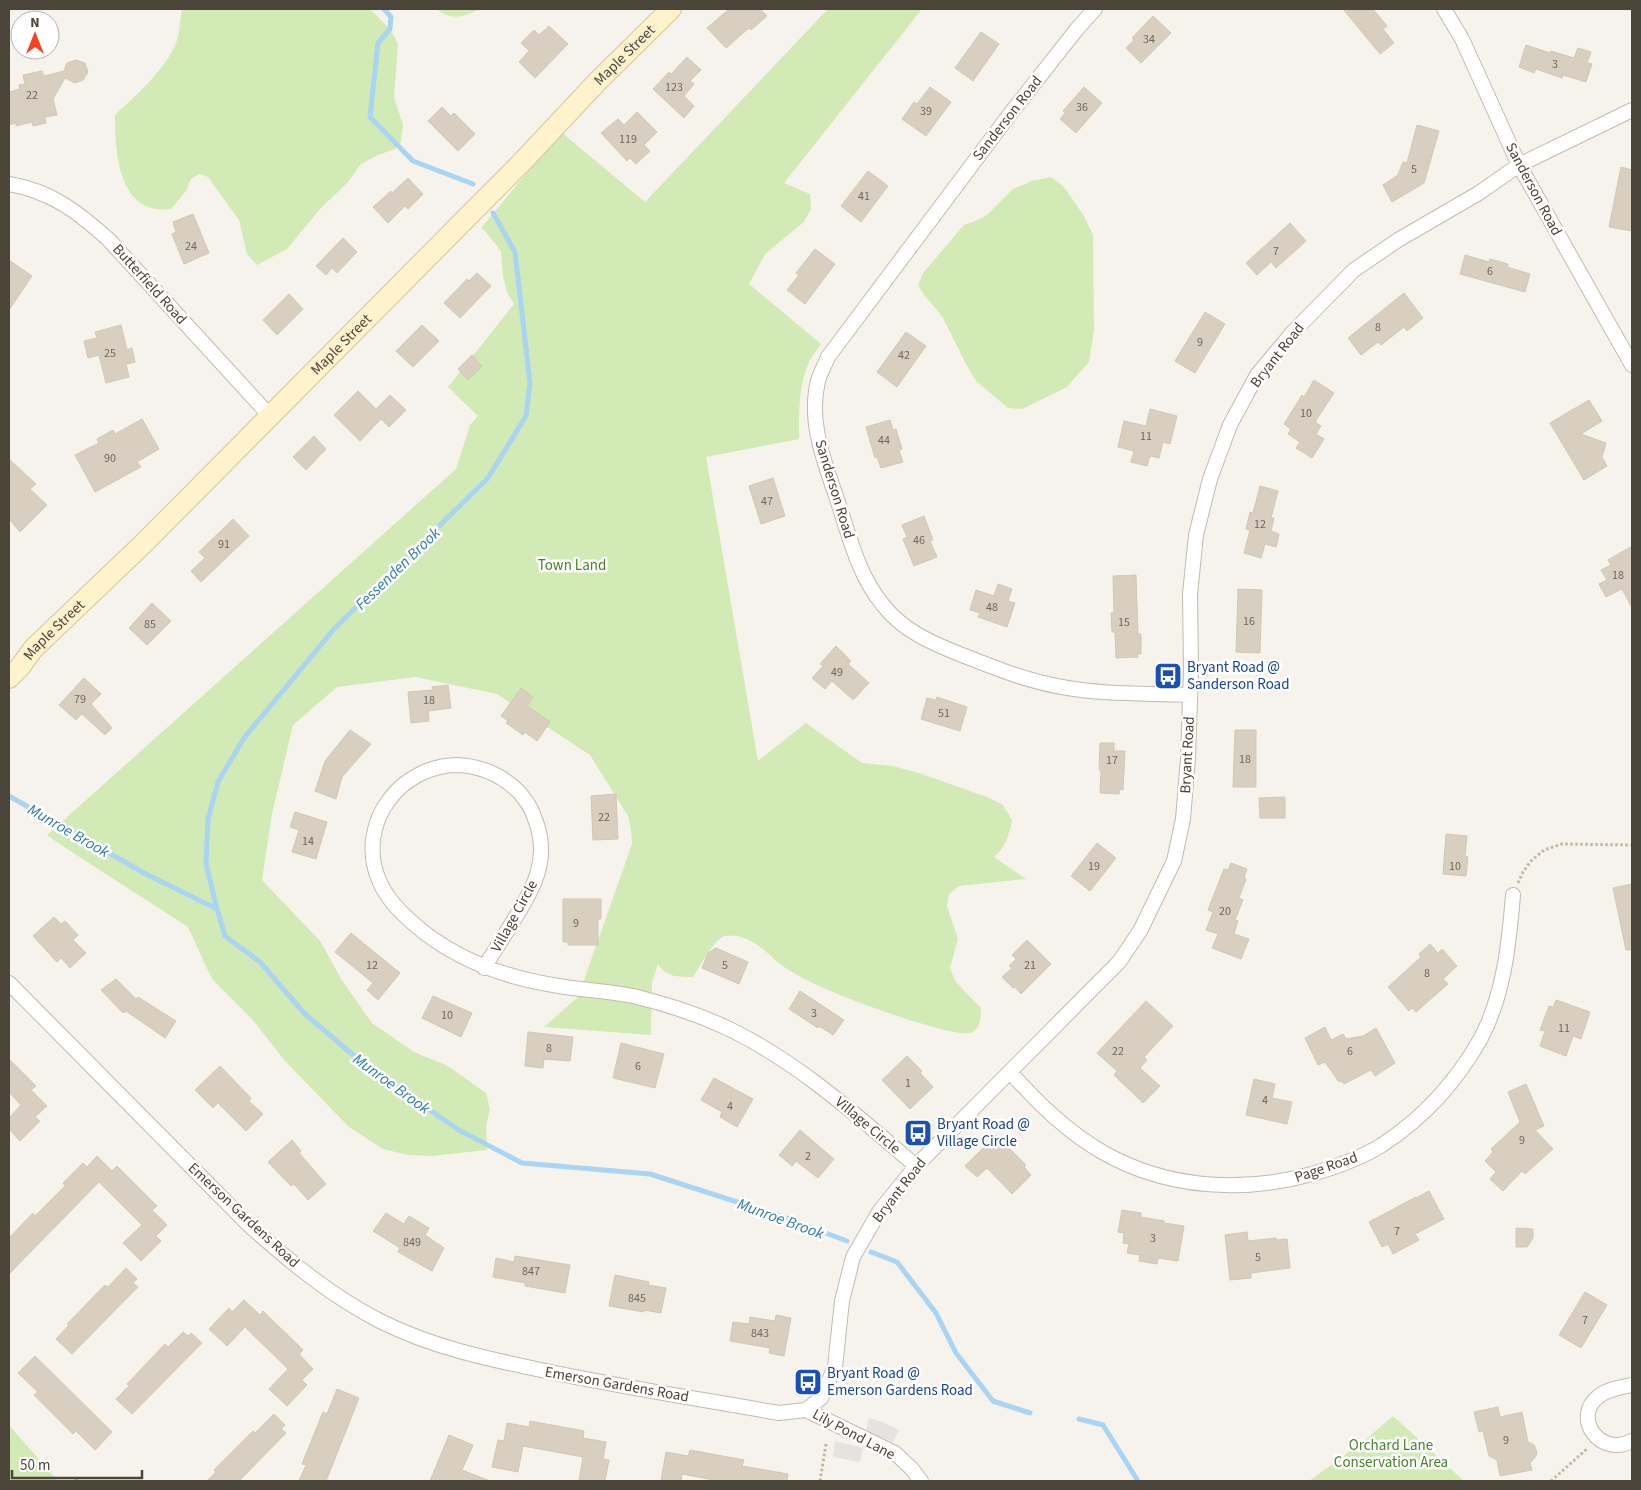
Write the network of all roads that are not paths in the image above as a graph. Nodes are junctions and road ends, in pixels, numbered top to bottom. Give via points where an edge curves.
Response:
1 (671, 9) edge
2 (1095, 9) edge
3 (1444, 9) edge
4 (1632, 110) edge
5 (1520, 165) junction
6 (9, 184) edge
7 (1632, 365) edge
8 (270, 416) junction
9 (9, 678) edge
10 (1190, 695) junction
11 (1513, 895) road end
12 (484, 968) junction
13 (9, 983) edge
14 (1010, 1072) junction
15 (916, 1166) junction
16 (1632, 1385) edge
17 (806, 1410) junction
18 (1632, 1441) edge
19 (921, 1481) edge

1 - 8 main road, Maple Street
2 - 10 street, Sanderson Road via 1010,114 828,356 815,401 816,419 823,457 861,571 883,606 914,633 1007,673 1063,688
3 - 5 street, Sanderson Road via 1462,39
4 - 5 street, Bryant Road
5 - 7 street, Sanderson Road
5 - 10 street, Bryant Road via 1354,270 1293,332 1257,375 1230,425 1210,479 1196,535 1190,594
6 - 8 street, Butterfield Road via 48,195 89,222
8 - 9 main road, Maple Street via 33,649
10 - 14 street, Bryant Road via 1183,819 1174,861 1140,931 1119,962
11 - 14 street, Page Road via 1508,952 1492,1013 1482,1037 1465,1063 1428,1108 1381,1146 1328,1170 1244,1186 1186,1182 1158,1175 1130,1166 1080,1138 1057,1120
12 - 12 street, Village Circle via 536,881 540,864 539,827 521,794 491,772 473,766 435,768 402,785 389,799 374,833 372,852 375,870 390,902 403,914 430,938
12 - 15 street, Village Circle via 541,984 633,996 721,1026 770,1051 819,1084
13 - 17 street, Emerson Gardens Road via 249,1225 327,1289 380,1320 433,1344 572,1377 780,1413
14 - 15 street, Bryant Road
15 - 17 street, Bryant Road via 879,1212 853,1257 842,1300 835,1368 821,1398
16 - 18 street via 1605,1391 1592,1403 1588,1412 1588,1422 1597,1439 1615,1446
17 - 19 street, Lily Pond Lane via 895,1454

